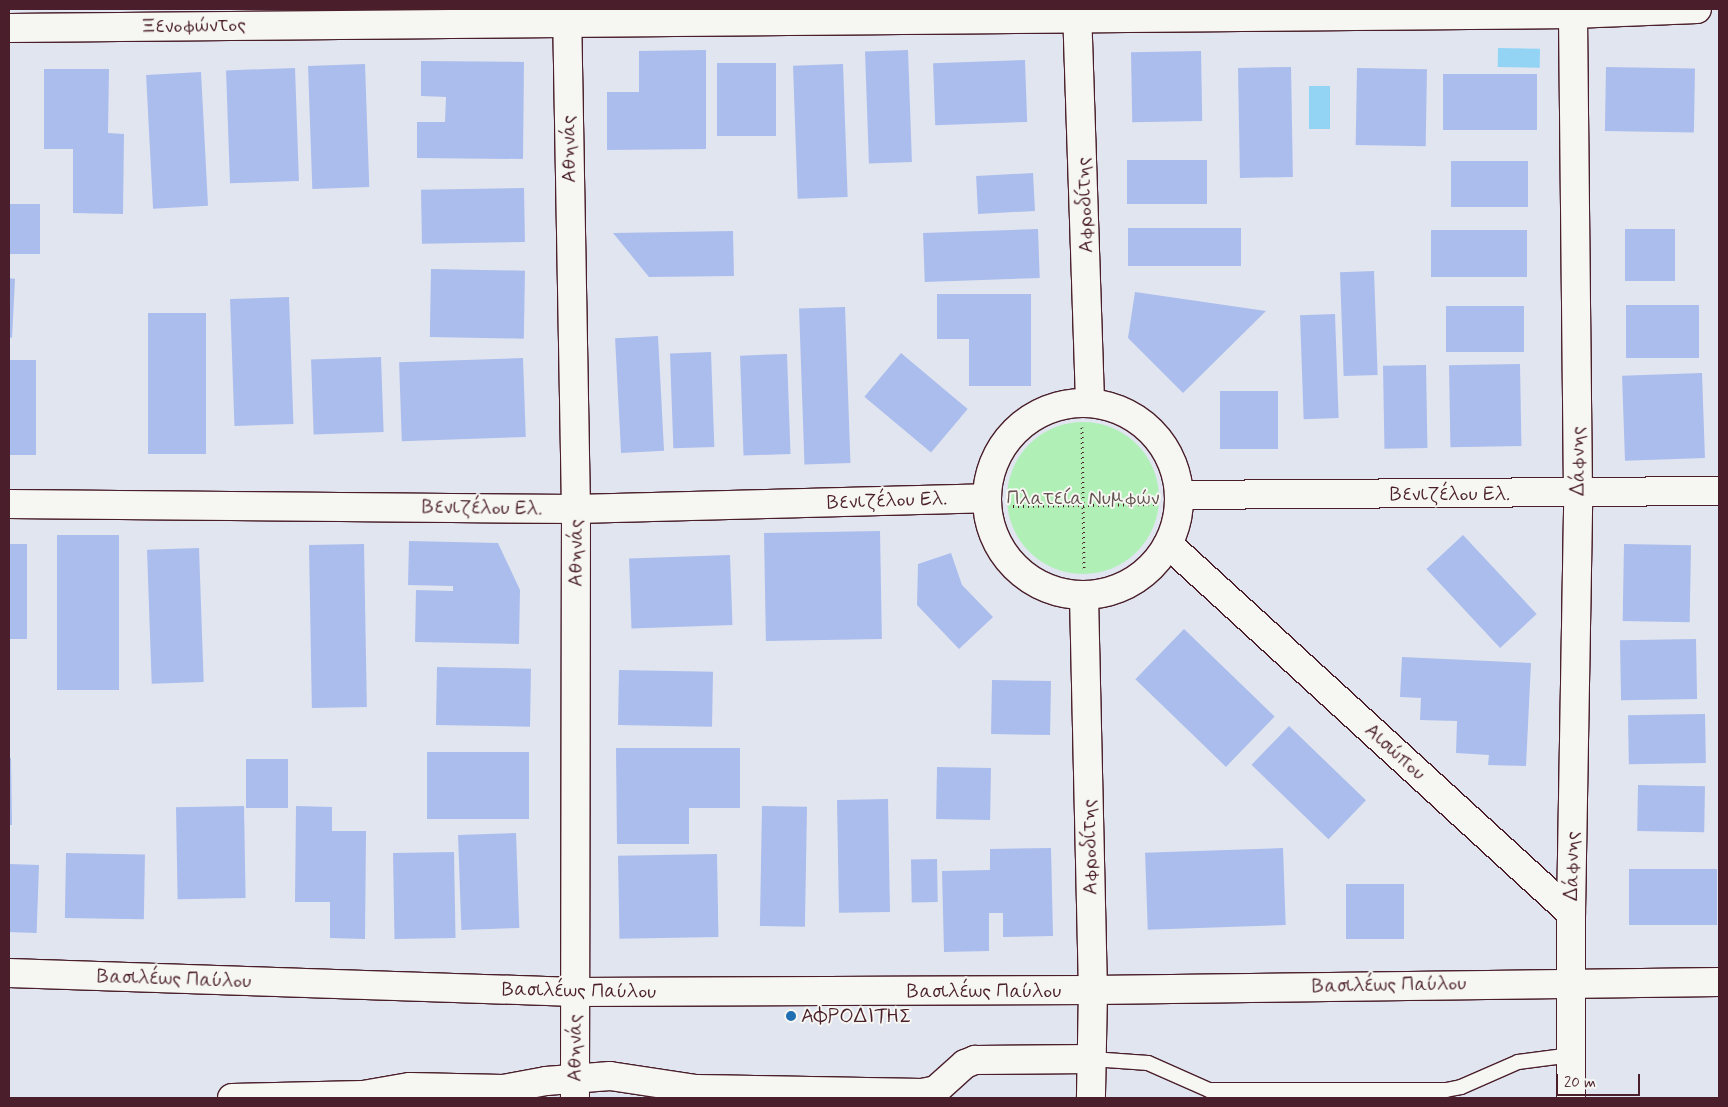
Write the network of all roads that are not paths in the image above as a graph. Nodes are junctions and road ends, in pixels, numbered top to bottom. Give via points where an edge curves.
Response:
1 (1697, 9) edge
2 (1573, 11) edge
3 (1078, 12) edge
4 (567, 15) edge
5 (9, 28) edge
6 (1086, 401) junction
7 (1719, 490) edge
8 (1578, 494) junction
9 (1180, 499) junction
10 (986, 502) junction
11 (9, 504) edge
12 (576, 509) junction
13 (1168, 544) junction
14 (1084, 596) junction
15 (1571, 914) junction
16 (9, 973) edge
17 (1573, 981) junction
18 (1719, 982) edge
19 (1093, 990) junction
20 (575, 992) junction
21 (1572, 1055) junction
22 (1092, 1059) junction
23 (575, 1088) edge
24 (232, 1098) edge
25 (1091, 1098) edge
26 (1571, 1098) edge

1 - 2 street, Ξενοφώντος
2 - 3 street, Ξενοφώντος
2 - 8 street, Δάφνης
3 - 4 street, Ξενοφώντος
3 - 6 street, Αφροδίτης
4 - 5 street, Ξενοφώντος
4 - 12 street, Αθηνάς
6 - 9 street via 1124,410 1153,431 1173,460
6 - 10 street via 1051,407 1018,428 1004,442 990,468
7 - 8 street, Βενιζέλου Ελ.
8 - 9 street, Βενιζέλου Ελ.
8 - 15 street, Δάφνης
9 - 13 street
10 - 12 street, Βενιζέλου Ελ.
10 - 14 street via 992,535 1007,560 1028,580 1055,592
11 - 12 street, Βενιζέλου Ελ.
12 - 20 street, Αθηνάς
13 - 14 street via 1153,565 1133,582 1110,592
13 - 15 street, Αισώπου
14 - 19 street, Αφροδίτης
15 - 17 street
16 - 20 street, Βασιλέως Παύλου
17 - 18 street, Βασιλέως Παύλου
17 - 19 street, Βασιλέως Παύλου
17 - 21 street
19 - 20 street, Βασιλέως Παύλου
19 - 22 street, Αφροδίτης
20 - 23 street, Αθηνάς
21 - 22 lane via 1518,1062 1461,1087 1446,1090 1209,1090 1148,1063
21 - 26 street
22 - 23 street via 974,1060 936,1090 922,1094 696,1089 636,1078
22 - 25 street, Αφροδίτης
23 - 24 street via 410,1087 349,1096

